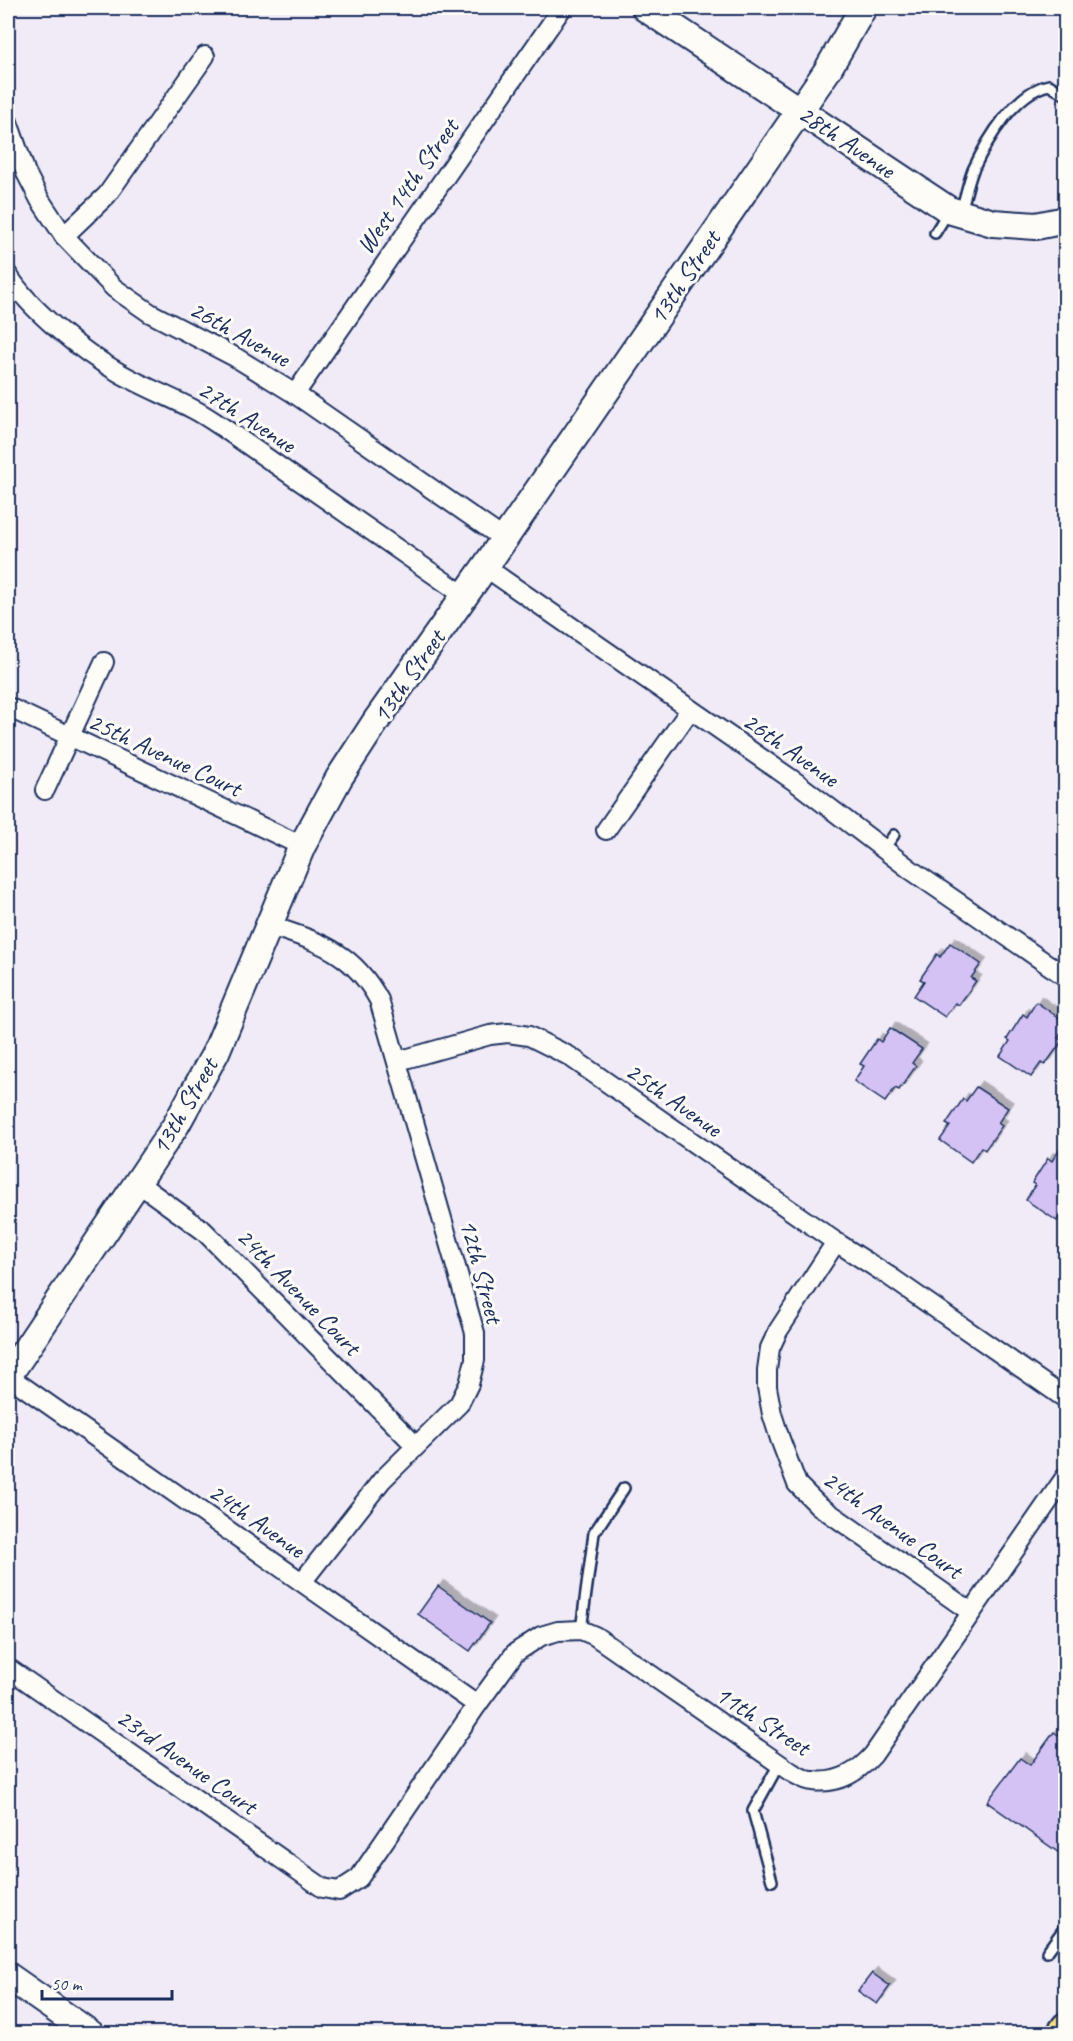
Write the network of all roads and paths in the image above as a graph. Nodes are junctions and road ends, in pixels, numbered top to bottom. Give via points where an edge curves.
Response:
1 (562, 8) edge
2 (645, 8) edge
3 (863, 8) edge
4 (205, 56) dead end
5 (1065, 95) edge
6 (799, 109) junction
7 (8, 122) edge
8 (955, 212) junction
9 (1065, 220) edge
10 (935, 233) dead end
11 (64, 236) junction
12 (10, 286) edge
13 (295, 394) junction
14 (504, 539) junction
15 (485, 567) junction
16 (465, 596) junction
17 (104, 662) dead end
18 (8, 708) edge
19 (690, 710) junction
20 (70, 737) junction
21 (45, 790) dead end
22 (606, 830) dead end
23 (302, 846) junction
24 (267, 925) junction
25 (1065, 977) edge
26 (398, 1061) junction
27 (138, 1183) junction
28 (836, 1242) junction
29 (8, 1376) edge
30 (1065, 1399) edge
31 (415, 1445) junction
32 (1065, 1476) edge
33 (624, 1488) dead end
34 (302, 1582) junction
35 (971, 1612) junction
36 (581, 1630) junction
37 (8, 1668) edge
38 (477, 1705) junction
39 (779, 1764) junction
40 (772, 1881) dead end
41 (1065, 1926) edge
42 (1047, 1952) dead end
43 (12, 1982) edge
44 (1065, 2027) edge
45 (91, 2034) edge
46 (1061, 2034) edge

1 - 13 street, West 14th Street
2 - 6 street, 28th Avenue
3 - 6 street, 13th Street
4 - 11 street via 107,195
5 - 8 lane via 1049,85 1026,94 991,135
6 - 8 street, 28th Avenue
6 - 14 street, 13th Street
7 - 11 street, 26th Avenue via 31,182
8 - 9 street, 28th Avenue via 993,223 1036,226
8 - 10 lane
11 - 13 street, 26th Avenue via 114,288 150,313 235,357
12 - 16 street, 27th Avenue via 69,337 118,372 228,431
13 - 14 street, 26th Avenue
14 - 15 street, 13th Street
15 - 16 street, 13th Street
15 - 19 street, 26th Avenue via 674,690
16 - 23 street, 13th Street via 339,778
17 - 20 street
18 - 20 street, 25th Avenue Court
19 - 22 street
19 - 25 street, 26th Avenue via 889,842
20 - 21 street
20 - 23 street, 25th Avenue Court
23 - 24 street, 13th Street
24 - 26 street via 340,953 359,970 379,1000
24 - 27 street, 13th Street via 216,1052
26 - 28 street, 25th Avenue via 490,1035 529,1036 569,1056
26 - 31 street, 12th Street via 474,1333 475,1360 459,1404
27 - 29 street, 13th Street
27 - 31 street, 24th Avenue Court via 204,1231
28 - 30 street, 25th Avenue
28 - 35 street, 24th Avenue Court via 770,1348 767,1387 780,1439 797,1484 818,1505
29 - 34 street, 24th Avenue
31 - 34 street, 12th Street via 382,1480
32 - 35 street, 11th Street
33 - 36 lane via 594,1533
34 - 38 street, 24th Avenue
35 - 39 street, 11th Street via 862,1767 846,1777 812,1781
36 - 38 street via 541,1636 515,1653
36 - 39 street, 11th Street
37 - 38 street, 23rd Avenue Court via 323,1888 339,1891 359,1878
39 - 40 lane via 753,1811
41 - 42 lane
43 - 45 street
44 - 46 main road

